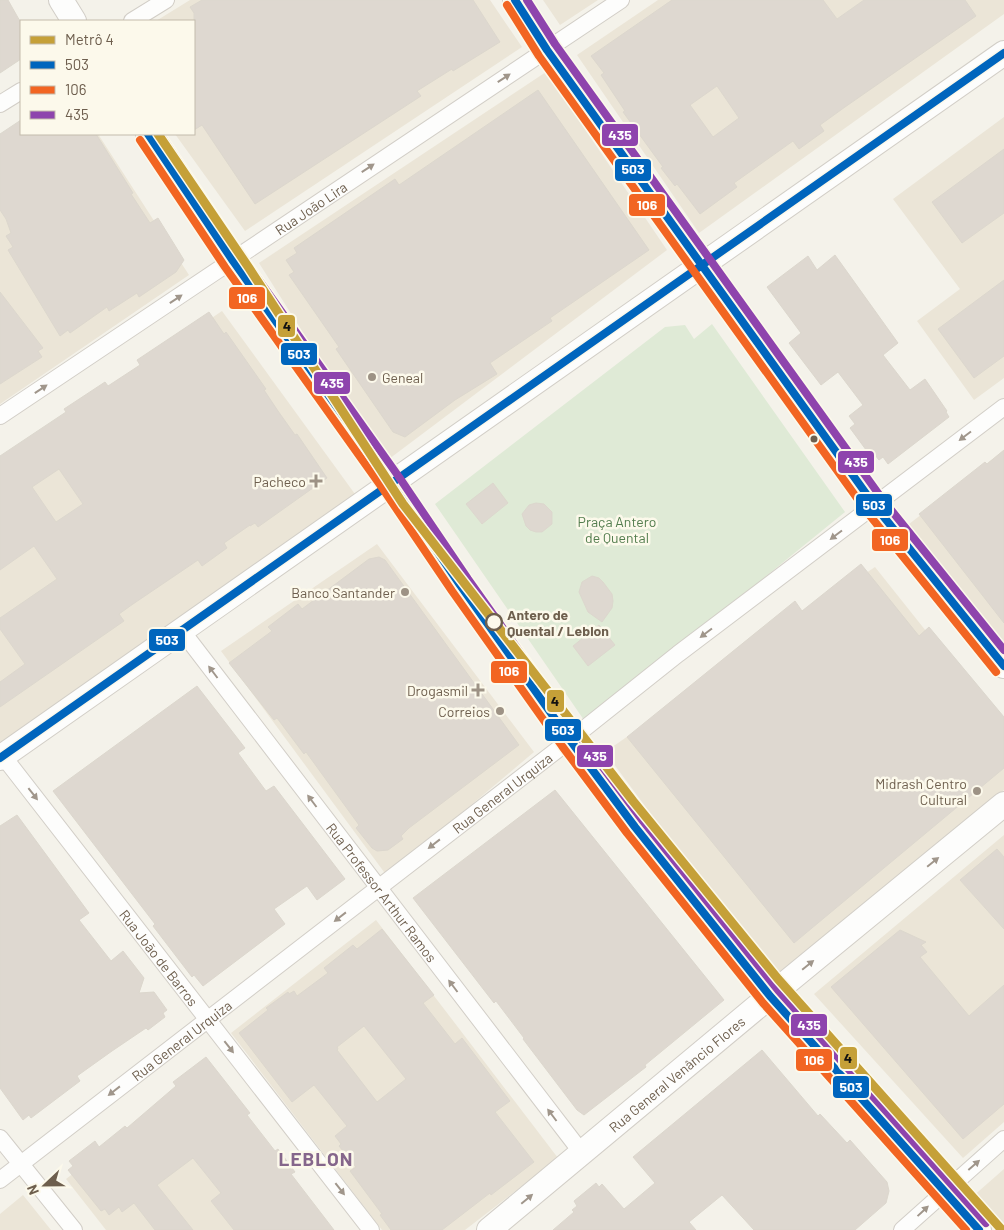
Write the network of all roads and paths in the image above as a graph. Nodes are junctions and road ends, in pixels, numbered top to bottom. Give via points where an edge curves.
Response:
1 (61, 0) edge
2 (166, 0) edge
3 (515, 0) edge
4 (621, 0) edge
5 (73, 20) edge
6 (134, 20) edge
7 (547, 50) junction
8 (1004, 52) edge
9 (20, 92) edge
10 (0, 104) edge
11 (149, 135) edge
12 (233, 261) junction
13 (700, 265) junction
14 (1004, 406) edge
15 (0, 416) edge
16 (391, 483) junction
17 (875, 506) junction
18 (182, 631) junction
19 (1004, 666) edge
20 (570, 740) junction
21 (2, 757) edge
22 (1004, 804) edge
23 (378, 887) junction
24 (770, 996) junction
25 (208, 1020) junction
26 (0, 1138) edge
27 (1004, 1139) edge
28 (582, 1153) junction
29 (20, 1165) junction
30 (0, 1180) edge
31 (944, 1191) junction
32 (74, 1230) edge
33 (371, 1230) edge
34 (489, 1230) edge
35 (902, 1230) edge
36 (979, 1230) edge

1 - 5 main road
2 - 6 street
3 - 7 main road
4 - 7 street, Rua João Lira
12 -> 7 street, Rua João Lira
7 - 13 main road
8 - 13 main road
9 - 10 street
11 - 12 main road
15 -> 12 street, Rua João Lira
12 - 16 main road
13 - 16 main road
13 - 17 main road
14 -> 17 street, Rua General Urquiza
16 - 18 main road
16 - 20 main road
17 - 19 main road
17 -> 20 street, Rua General Urquiza
18 - 21 main road
23 -> 18 street, Rua Professor Arthur Ramos
20 -> 23 street, Rua General Urquiza
20 - 24 main road
21 -> 25 street, Rua João de Barros
24 -> 22 main road, Rua General Venâncio Flores
23 -> 25 street, Rua General Urquiza
28 -> 23 street, Rua Professor Arthur Ramos
24 - 28 main road, Rua General Venâncio Flores
24 - 31 main road
25 -> 29 street, Rua General Urquiza
25 -> 33 street, Rua João de Barros
26 - 29 street
31 -> 27 street
34 -> 28 main road, Rua General Venâncio Flores
29 - 30 street, Rua General Urquiza
29 - 32 street
35 -> 31 street
31 - 36 main road

